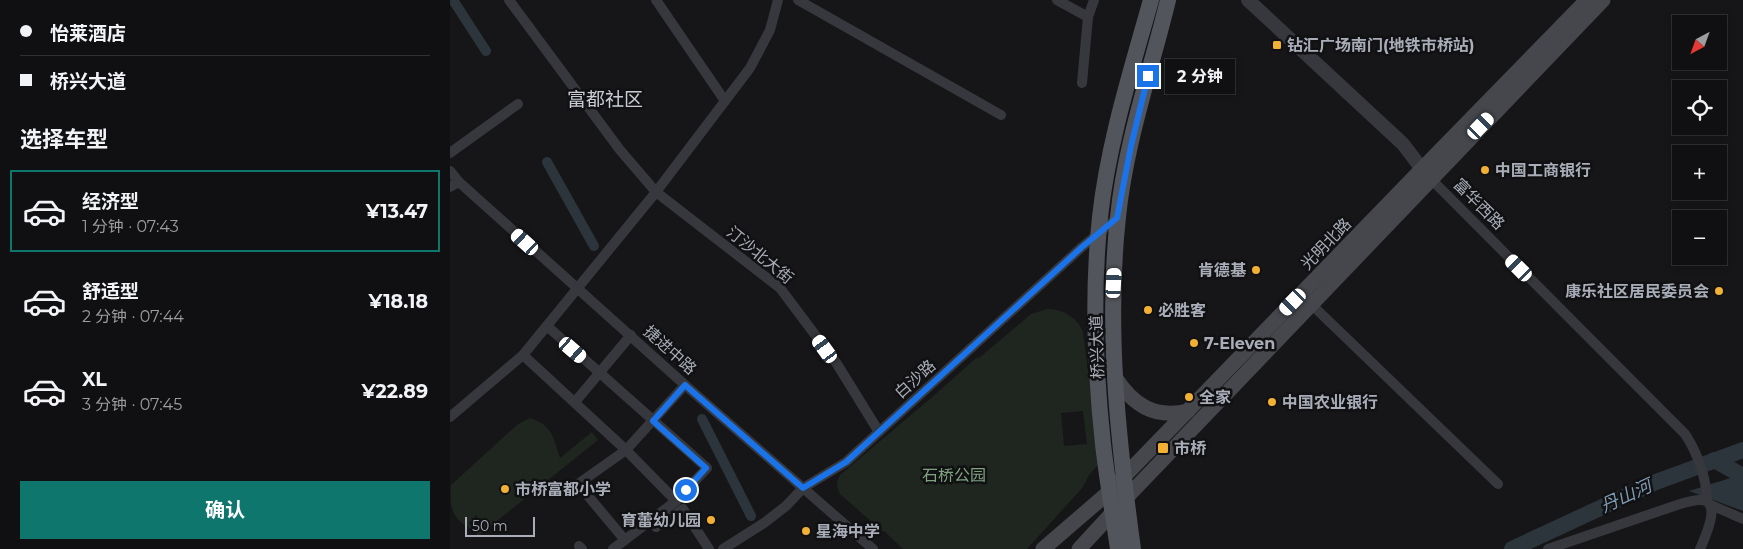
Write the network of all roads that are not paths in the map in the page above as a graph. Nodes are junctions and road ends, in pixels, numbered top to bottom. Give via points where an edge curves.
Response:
1 (509, 0) edge
2 (656, 0) edge
3 (778, 0) edge
4 (798, 0) edge
5 (1056, 0) edge
6 (1094, 0) edge
7 (1151, 0) edge
8 (1168, 0) edge
9 (1248, 0) edge
10 (1587, 0) edge
11 (1603, 0) edge
12 (1088, 17) junction
13 (1082, 83) dead end
14 (725, 101) junction
15 (518, 104) dead end
16 (1002, 115) dead end
17 (450, 153) edge
18 (450, 171) edge
19 (1426, 174) junction
20 (455, 184) edge
21 (656, 192) junction
22 (1117, 218) junction
23 (1099, 233) junction
24 (578, 289) junction
25 (1311, 304) junction
26 (546, 326) junction
27 (631, 336) junction
28 (523, 355) junction
29 (600, 373) junction
30 (1115, 377) junction
31 (685, 385) junction
32 (575, 402) junction
33 (1188, 411) junction
34 (450, 417) edge
35 (653, 421) junction
36 (879, 432) junction
37 (626, 450) junction
38 (1124, 476) junction
39 (1498, 484) dead end
40 (803, 488) junction
41 (1110, 492) junction
42 (1126, 497) junction
43 (676, 501) junction
44 (1709, 503) junction
45 (1113, 511) junction
46 (1743, 519) edge
47 (656, 527) dead end
48 (1057, 536) junction
49 (625, 540) junction
50 (613, 549) edge
51 (709, 549) edge
52 (723, 549) edge
53 (873, 549) edge
54 (1043, 549) edge
55 (1077, 549) edge
56 (1118, 549) edge
57 (1133, 549) edge
58 (1548, 549) edge
59 (1700, 549) edge

1 - 21 street, 汀沙北大街 via 620,150
2 - 14 street
3 - 14 street via 770,30 754,60
4 - 16 street
5 - 12 street
6 - 12 street
7 - 23 main road, 桥兴大道 via 1114,140
8 - 22 main road, 桥兴大道 via 1139,110
9 - 19 street, 富华西路 via 1403,144
10 - 19 main road, 光明北路
11 - 19 main road, 光明北路
12 - 13 street
14 - 21 street
15 - 17 street
18 - 20 street, 捷进中路
19 - 25 main road, 光明北路
19 - 33 main road, 光明北路
19 - 44 street, 富华西路 via 1685,434 1694,448
20 - 24 street, 捷进中路
21 - 24 street
21 - 36 street, 汀沙北大街 via 780,288 837,364
22 - 23 street, 白沙路
22 - 30 main road, 桥兴大道 via 1113,312
23 - 36 street, 白沙路
23 - 41 main road, 桥兴大道 via 1097,350 1103,443
24 - 26 street
24 - 27 street, 捷进中路
25 - 39 street
25 - 42 main road, 光明北路
26 - 28 street
26 - 29 street
27 - 29 street
27 - 31 street, 捷进中路
28 - 32 street
28 - 34 street
29 - 32 street
29 - 35 street
30 - 33 main road via 1128,396 1148,409 1170,414
30 - 38 main road, 桥兴大道
31 - 35 street
31 - 40 street, 捷进中路
32 - 37 street
33 - 38 main road, 光明北路
35 - 37 street
35 - 43 street via 706,468
36 - 40 street, 白沙路 via 846,462
37 - 43 street
37 - 49 street via 578,484
38 - 41 main road, 光明北路
38 - 42 main road, 桥兴大道
40 - 52 street, 白沙路 via 764,523
40 - 53 street, 捷进中路
41 - 45 main road, 桥兴大道
41 - 48 main road, 光明北路
42 - 45 main road, 光明北路
42 - 57 main road, 桥兴大道
43 - 49 street
44 - 46 street
44 - 58 street via 1698,500 1677,505
44 - 59 street via 1712,512
45 - 55 main road, 光明北路
45 - 56 main road, 桥兴大道
47 - 51 street via 683,509
48 - 54 main road, 光明北路
48 - 55 main road
49 - 50 street

